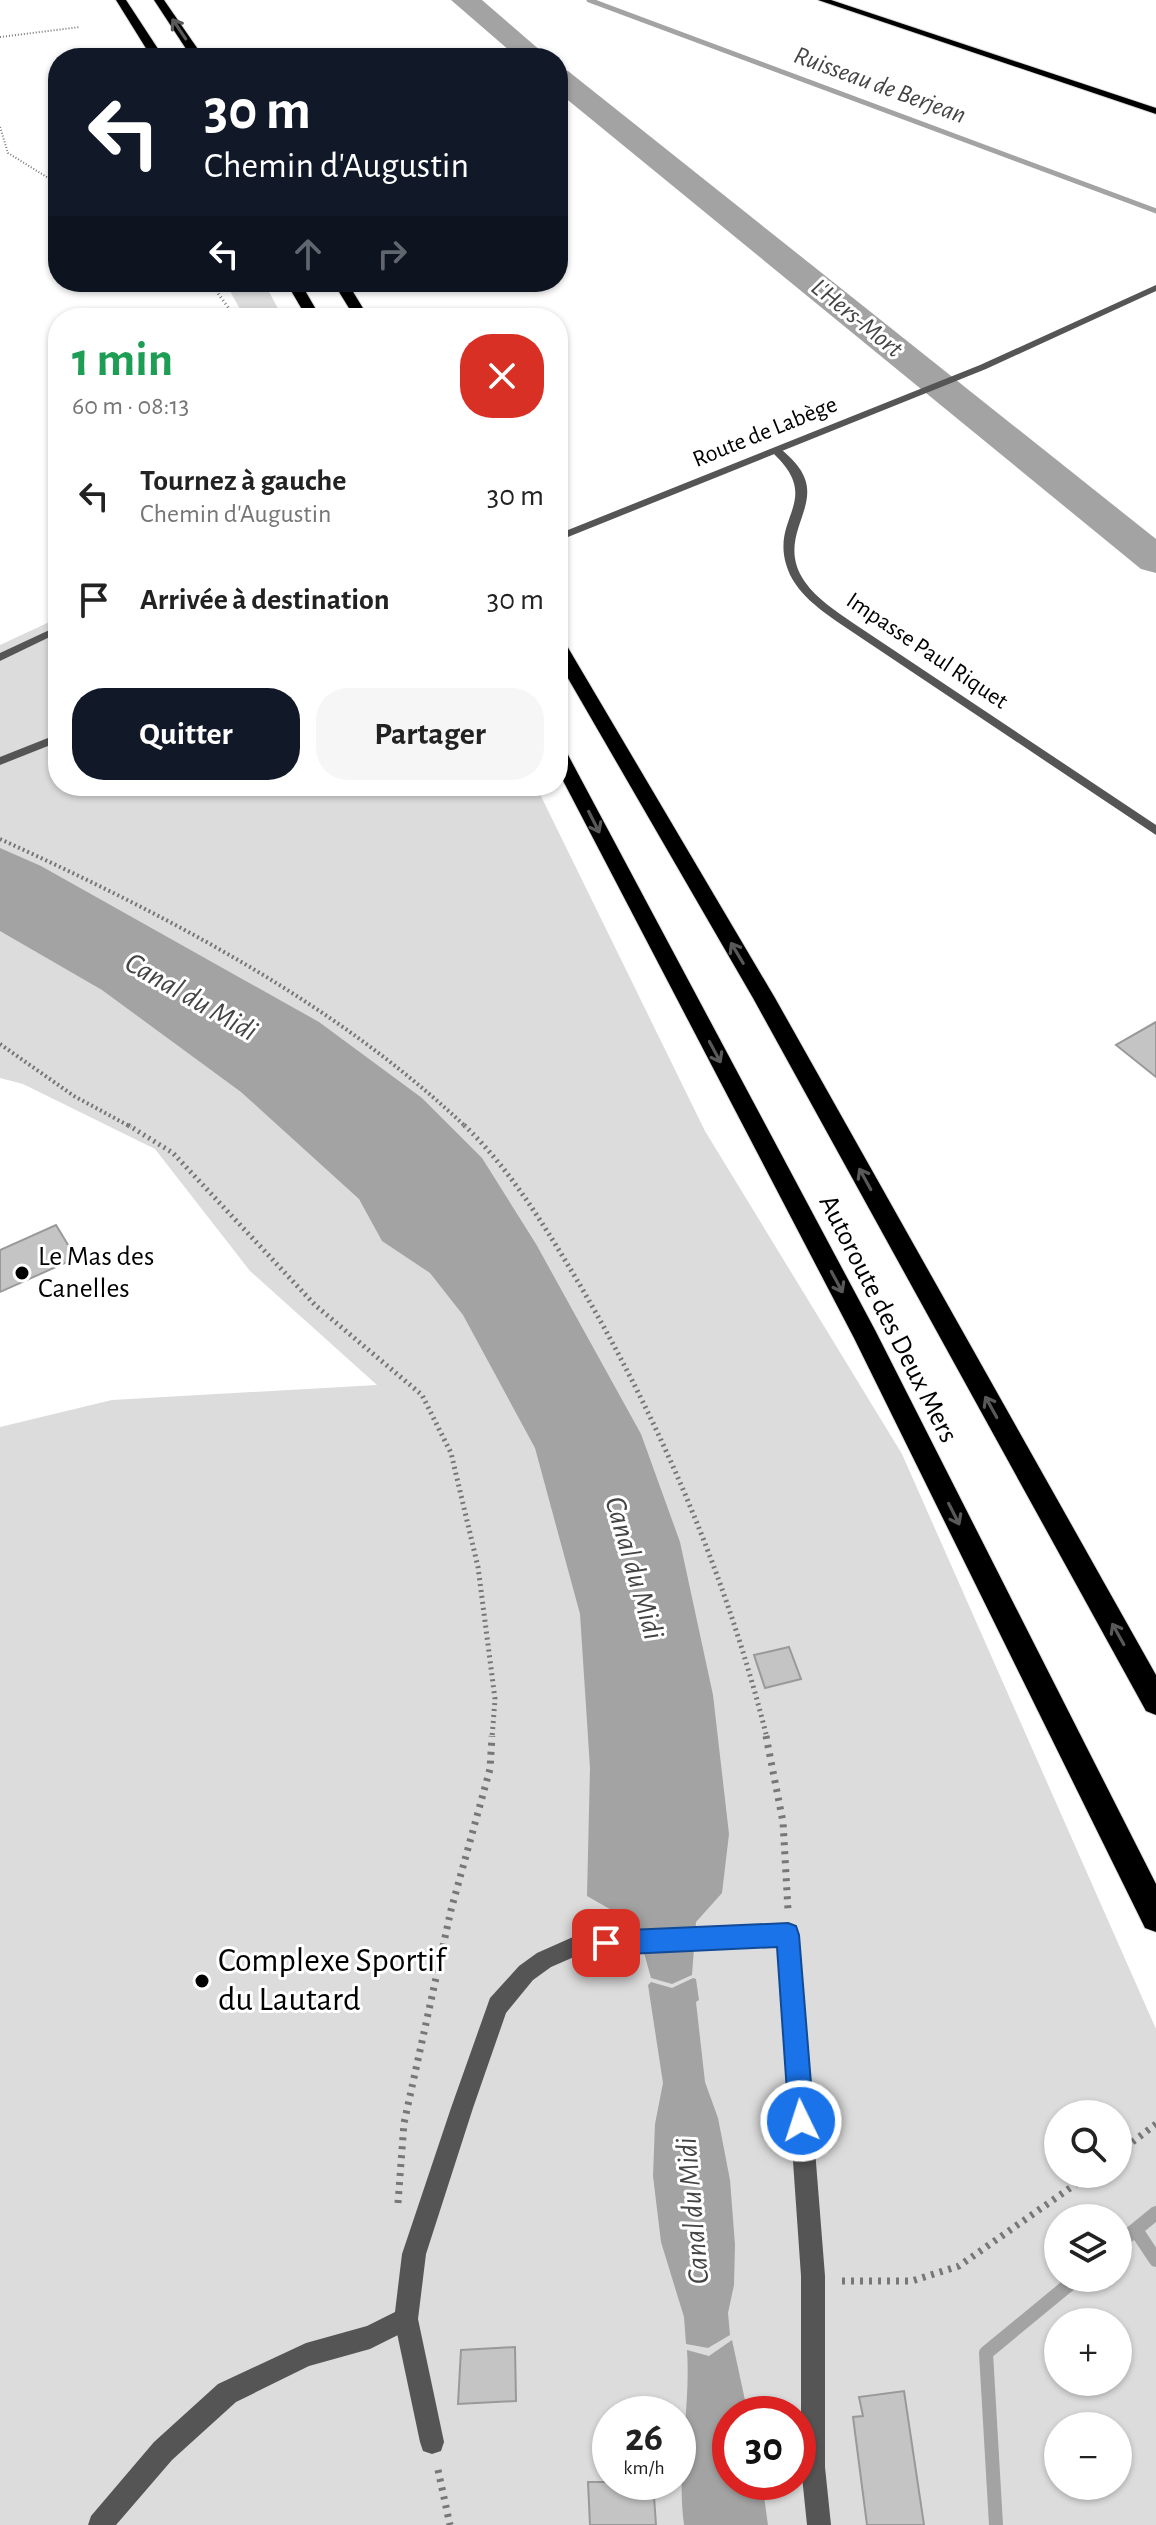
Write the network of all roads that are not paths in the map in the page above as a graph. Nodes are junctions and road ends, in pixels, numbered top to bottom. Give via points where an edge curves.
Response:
1 (121, 0) edge
2 (159, 0) edge
3 (822, 0) edge
4 (832, 0) edge
5 (152, 48) edge
6 (191, 48) edge
7 (1156, 99) edge
8 (1156, 111) edge
9 (1156, 288) edge
10 (1156, 299) edge
11 (985, 366) junction
12 (778, 452) junction
13 (568, 534) edge
14 (48, 634) edge
15 (0, 657) edge
16 (568, 663) edge
17 (48, 742) edge
18 (0, 761) edge
19 (568, 772) edge
20 (1156, 831) edge
21 (1156, 1702) edge
22 (1156, 1917) edge
23 (406, 2319) junction
24 (432, 2442) road end
25 (100, 2525) edge
26 (819, 2525) edge

1 - 5 highway
6 -> 2 highway
3 - 8 main road
4 - 7 main road
9 - 11 street, Route de Labège
10 - 11 street, Route de Labège
11 - 12 street, Route de Labège
12 - 13 street, Route de Labège
12 - 20 street, Impasse Paul Riquet via 798,468 803,484 788,548 796,576 808,593
14 - 15 street
21 -> 16 highway, Autoroute des Deux Mers via 764,998
17 - 18 street
19 -> 22 highway, Autoroute des Deux Mers via 866,1337
23 - 24 street
23 - 25 street via 370,2337 306,2355 227,2393 163,2451
23 - 26 street via 414,2254 498,2006 526,1973 573,1947 788,1935 813,2276 813,2467

